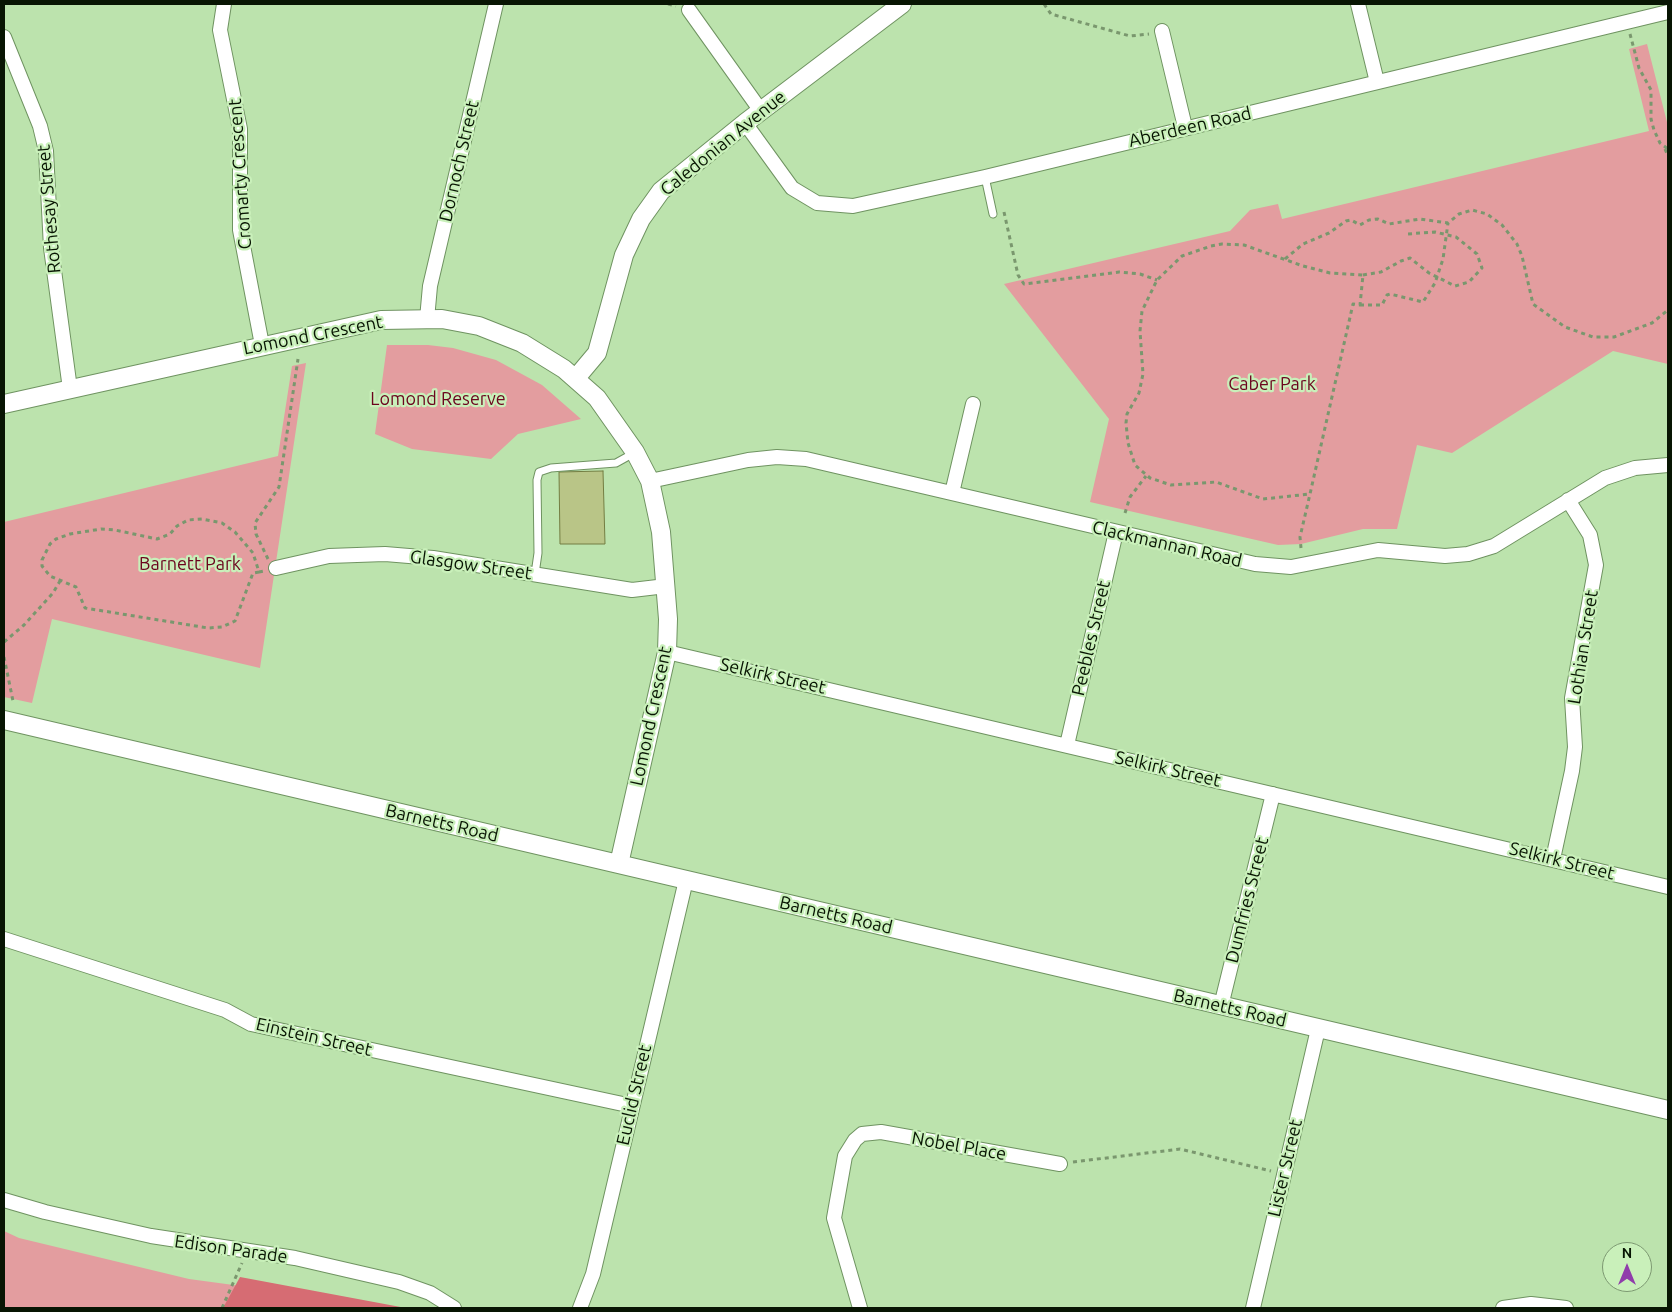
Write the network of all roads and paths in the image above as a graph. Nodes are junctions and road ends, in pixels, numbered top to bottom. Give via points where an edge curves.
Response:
1 (224, 4) edge
2 (496, 4) edge
3 (902, 4) edge
4 (1044, 4) edge
5 (1358, 4) edge
6 (689, 10) dead end
7 (1668, 12) edge
8 (1627, 22) junction
9 (1162, 31) dead end
10 (1142, 36) dead end
11 (4, 37) edge
12 (1377, 82) junction
13 (761, 111) junction
14 (745, 122) junction
15 (1185, 127) junction
16 (1667, 149) edge
17 (1668, 156) edge
18 (985, 177) junction
19 (1004, 211) dead end
20 (994, 214) dead end
21 (1448, 223) junction
22 (1447, 233) junction
23 (1407, 234) dead end
24 (1285, 259) junction
25 (1364, 275) junction
26 (1437, 277) junction
27 (1157, 280) junction
28 (1360, 304) junction
29 (1668, 310) edge
30 (427, 319) junction
31 (262, 345) junction
32 (298, 359) dead end
33 (576, 378) junction
34 (70, 388) junction
35 (4, 404) edge
36 (974, 404) dead end
37 (635, 452) junction
38 (1668, 465) edge
39 (1146, 476) junction
40 (650, 481) junction
41 (952, 493) junction
42 (1310, 494) junction
43 (1568, 500) junction
44 (1125, 513) dead end
45 (1116, 532) junction
46 (1300, 548) dead end
47 (274, 568) junction
48 (259, 572) junction
49 (535, 574) junction
50 (60, 581) junction
51 (666, 586) junction
52 (4, 642) edge
53 (667, 652) junction
54 (4, 657) edge
55 (13, 701) dead end
56 (4, 720) edge
57 (1067, 745) junction
58 (1273, 794) junction
59 (1553, 859) junction
60 (619, 864) junction
61 (686, 880) junction
62 (1668, 887) edge
63 (4, 939) edge
64 (1221, 1006) junction
65 (1318, 1028) junction
66 (632, 1106) junction
67 (1668, 1110) edge
68 (1084, 1160) dead end
69 (1060, 1164) dead end
70 (1265, 1170) dead end
71 (4, 1200) edge
72 (248, 1251) junction
73 (222, 1308) edge
74 (454, 1308) edge
75 (580, 1308) edge
76 (860, 1308) edge
77 (1252, 1308) edge
78 (1503, 1308) edge
79 (1566, 1308) edge

1 - 31 street, Cromarty Crescent via 220,30 240,129 240,230
2 - 30 street, Dornoch Street via 430,286
3 - 13 street, Caledonian Avenue
4 - 10 path via 1051,14 1130,36
5 - 12 street
6 - 13 street
7 - 8 street, Aberdeen Road
8 - 12 street, Aberdeen Road
8 - 16 path via 1639,68 1651,90 1654,130
9 - 15 street
11 - 34 street, Rothesay Street via 40,126 46,151 51,248
12 - 15 street, Aberdeen Road
13 - 14 street, Caledonian Avenue
14 - 18 street, Aberdeen Road via 792,188 817,203 852,206
14 - 33 street, Caledonian Avenue via 668,183 653,200 634,230 624,255 597,353
15 - 18 street, Aberdeen Road
16 - 17 path
18 - 20 lane
19 - 27 path via 1018,275 1024,284 1119,272
21 - 22 path
21 - 24 path via 1420,219 1389,224 1378,219 1360,225 1346,220 1329,233 1303,244
21 - 29 path via 1459,214 1472,210 1487,214 1502,225 1522,256 1533,304 1565,327 1584,335 1602,338 1627,333 1652,323
22 - 23 path
22 - 26 path
22 - 26 path via 1466,243 1477,254 1482,268 1477,276 1461,285 1455,286
24 - 25 path via 1330,273
24 - 27 path via 1244,245 1222,244 1182,256
25 - 26 path via 1381,272 1410,258
25 - 28 path
26 - 28 path via 1423,302 1390,294 1382,305
27 - 39 path via 1142,310 1143,374 1126,423 1131,456
28 - 42 path via 1353,304
30 - 31 street, Lomond Crescent via 367,322
30 - 33 street, Lomond Crescent via 479,326 509,337 536,350
31 - 34 street, Lomond Crescent
32 - 47 path via 279,487 259,515 255,528
33 - 37 street, Lomond Crescent via 597,398
34 - 35 street, Lomond Crescent
36 - 41 street
37 - 40 street, Lomond Crescent
37 - 49 lane via 616,464 551,468 539,472
38 - 43 street, Clackmannan Road via 1618,473
39 - 42 path via 1171,485 1216,482 1262,498
39 - 44 path via 1130,497
40 - 41 street, Clackmannan Road via 732,463 791,458 822,462
40 - 51 street, Lomond Crescent via 661,532
41 - 45 street, Clackmannan Road
42 - 46 path
43 - 45 street, Clackmannan Road via 1494,546 1456,556 1378,550 1315,564 1279,567
43 - 59 street, Lothian Street via 1590,536 1596,565 1572,698 1575,747 1572,771
45 - 57 street, Peebles Street
47 - 48 path
47 - 49 street, Glasgow Street via 328,556 385,554
48 - 50 path via 253,574 235,620 222,627 208,628 85,608 76,587
48 - 50 path via 243,539 222,523 202,519 188,520 170,534 157,539 101,530 56,539 46,549 42,566 50,576
49 - 51 street, Glasgow Street via 632,590
50 - 52 path via 24,625
51 - 53 street, Lomond Crescent
53 - 57 street, Selkirk Street
53 - 60 street, Lomond Crescent
54 - 55 path
56 - 60 street, Barnetts Road
57 - 58 street, Selkirk Street
58 - 59 street, Selkirk Street
58 - 64 street, Dumfries Street
59 - 62 street, Selkirk Street
60 - 61 street, Barnetts Road
61 - 64 street, Barnetts Road
61 - 66 street, Euclid Street
63 - 66 street, Einstein Street via 225,1010 251,1024
64 - 65 street, Barnetts Road
65 - 67 street, Barnetts Road
65 - 77 street, Lister Street
66 - 75 street, Euclid Street via 593,1274
68 - 70 path via 1180,1150
69 - 76 street, Nobel Place via 880,1132 855,1131 845,1156 834,1218
71 - 72 street, Edison Parade via 172,1240
72 - 73 path
72 - 74 street, Edison Parade via 311,1261 411,1285 437,1296
78 - 79 street via 1531,1304

